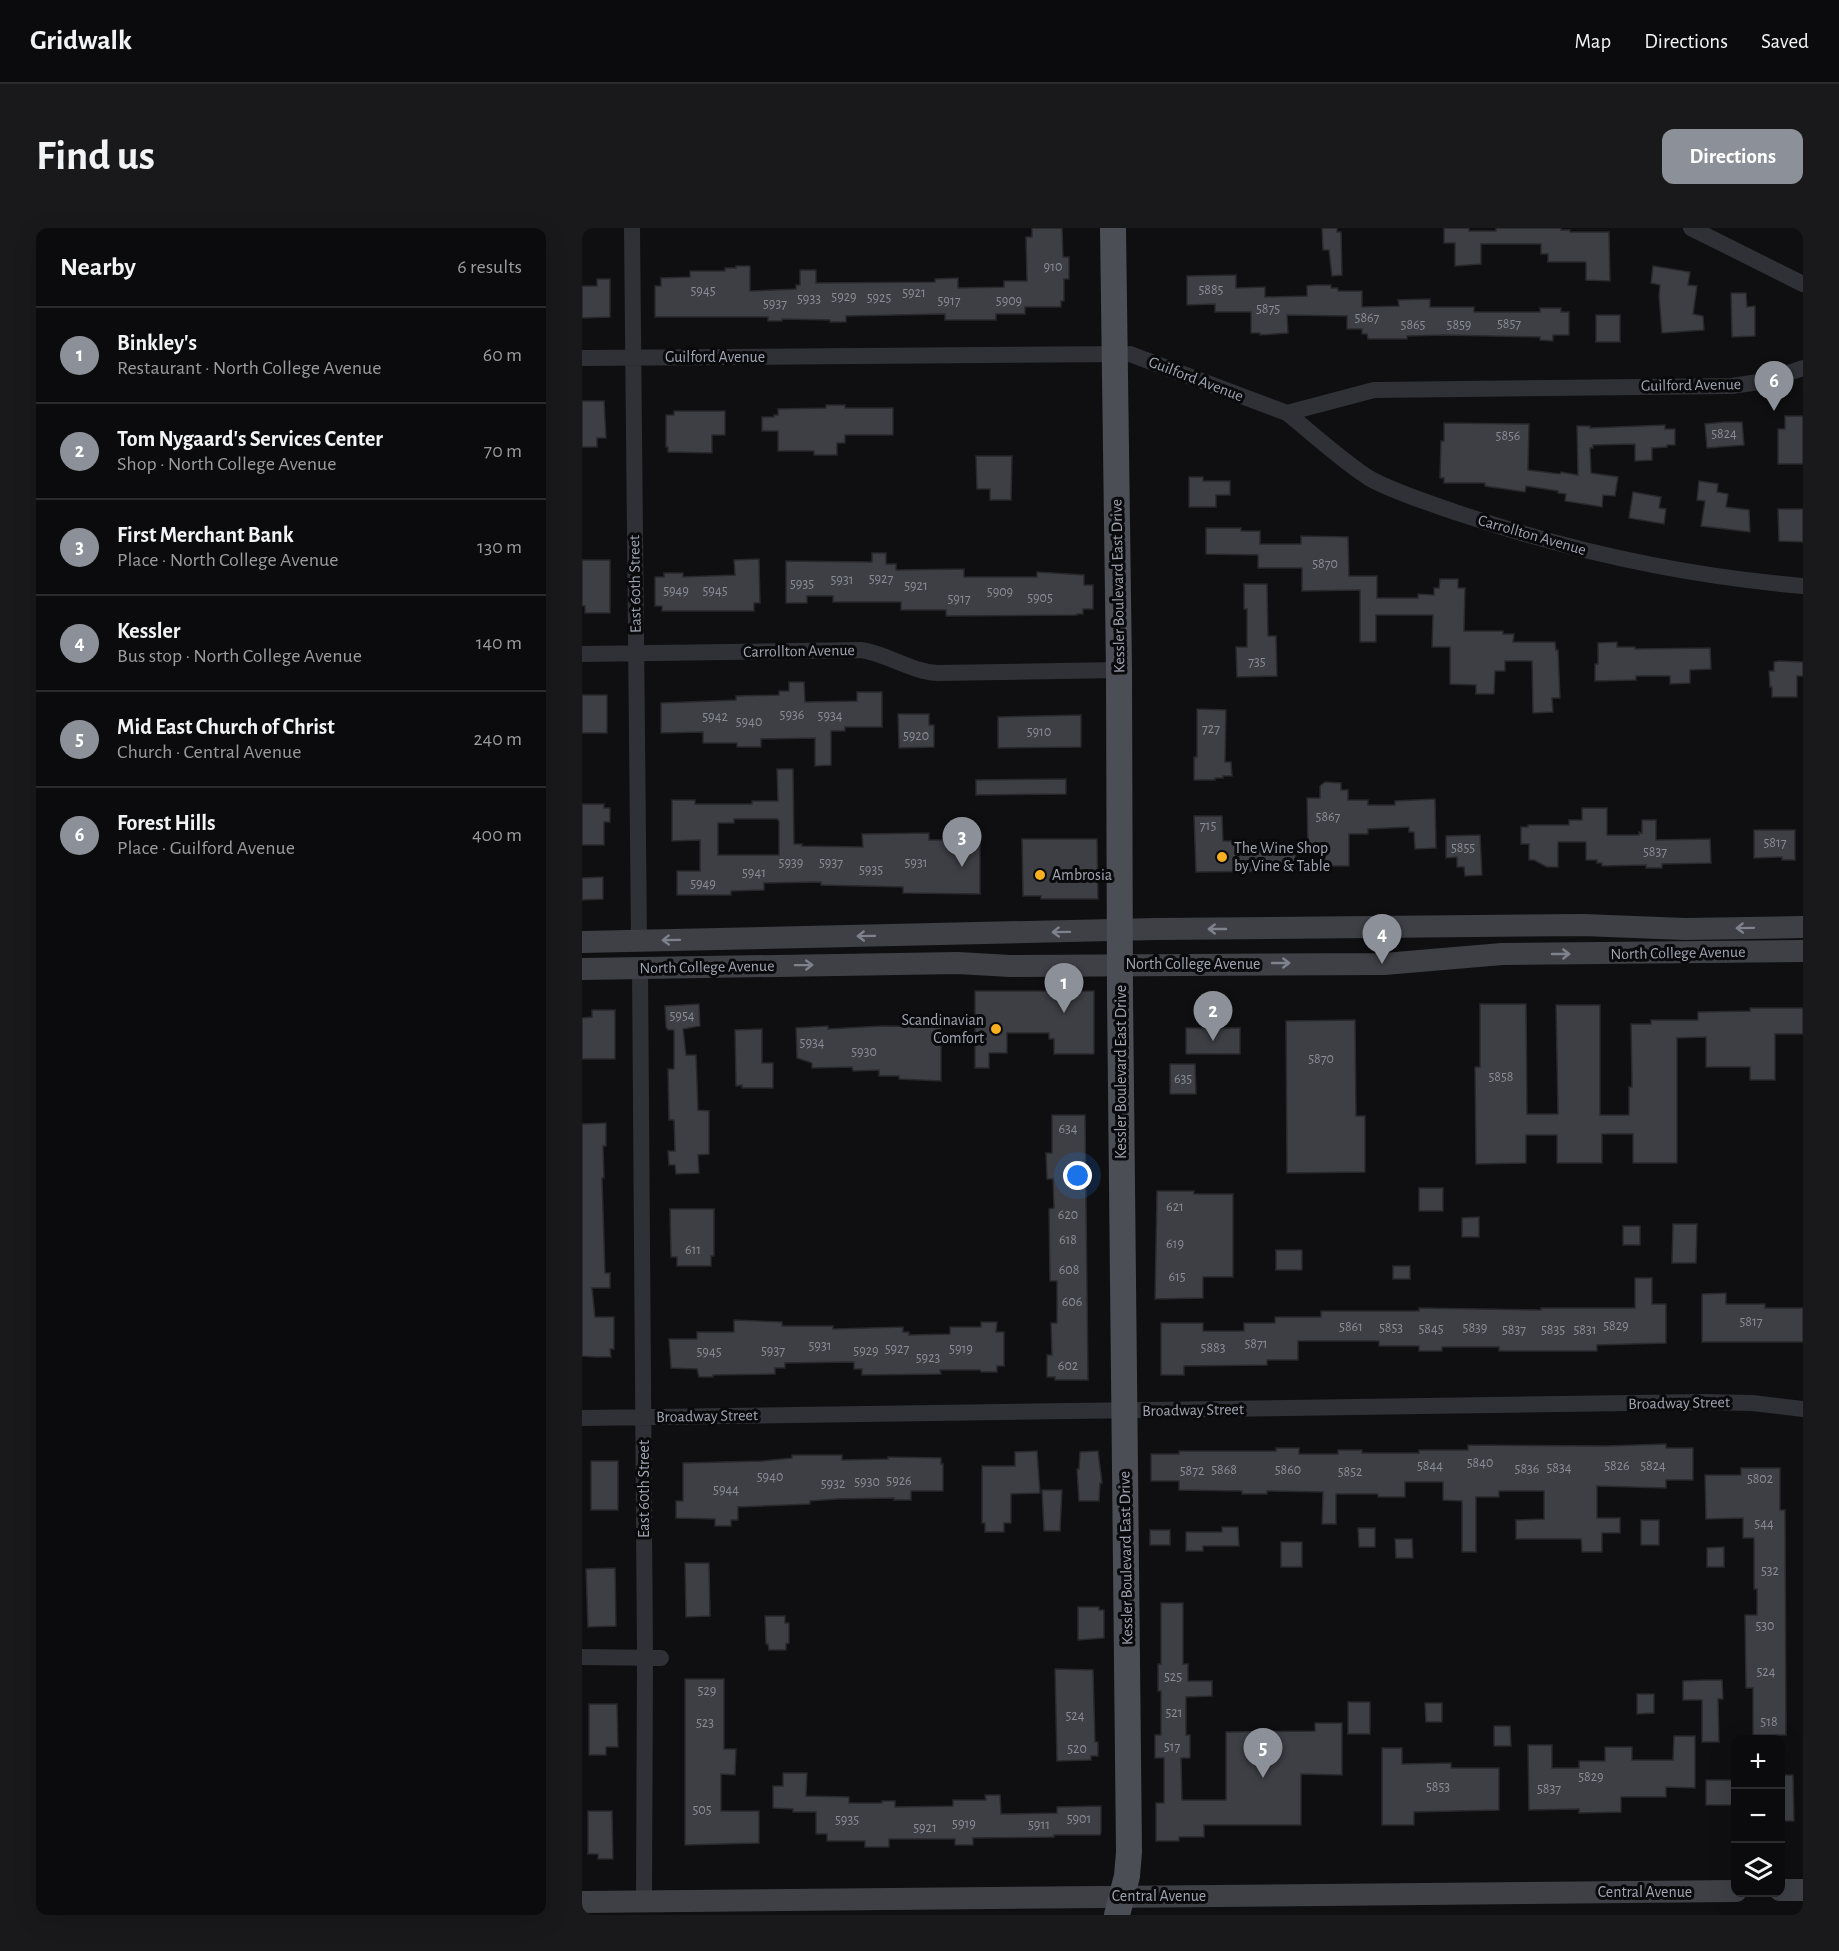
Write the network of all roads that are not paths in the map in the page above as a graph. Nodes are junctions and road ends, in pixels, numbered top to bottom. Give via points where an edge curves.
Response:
1 (632, 228) edge
2 (1113, 228) edge
3 (1691, 228) edge
4 (1803, 284) edge
5 (1115, 353) junction
6 (633, 357) junction
7 (582, 358) edge
8 (1803, 368) edge
9 (1287, 414) junction
10 (1803, 586) edge
11 (582, 654) edge
12 (635, 654) junction
13 (1119, 670) junction
14 (1803, 927) edge
15 (1119, 931) junction
16 (639, 941) junction
17 (582, 942) edge
18 (1803, 951) edge
19 (1120, 964) junction
20 (640, 968) junction
21 (582, 969) edge
22 (1803, 1409) edge
23 (1124, 1411) junction
24 (644, 1417) junction
25 (582, 1418) edge
26 (582, 1657) edge
27 (653, 1658) junction
28 (1785, 1890) edge
29 (1803, 1890) edge
30 (1731, 1891) edge
31 (644, 1901) junction
32 (582, 1902) edge
33 (1120, 1906) edge

1 - 6 street, East 60th Street
2 - 5 main road, Kessler Boulevard East Drive
3 - 4 street
5 - 6 street, Guilford Avenue
5 - 9 street, Guilford Avenue via 1130,354
5 - 13 main road, Kessler Boulevard East Drive
6 - 7 street, Guilford Avenue
6 - 12 street, East 60th Street
8 - 9 street, Guilford Avenue via 1765,381 1732,386 1374,390
9 - 10 street, Carrollton Avenue via 1370,478 1490,524 1656,566
11 - 12 street, Carrollton Avenue
12 - 13 street, Carrollton Avenue via 861,650 910,668 937,673
12 - 16 street, East 60th Street
13 - 15 main road, Kessler Boulevard East Drive
14 -> 15 main road, North College Avenue via 1685,929 1583,925
15 -> 16 main road, North College Avenue
15 - 19 main road, Kessler Boulevard East Drive
16 - 17 main road, North College Avenue
19 -> 18 main road, North College Avenue via 1384,964 1502,954
20 -> 19 main road, North College Avenue
19 - 23 main road, Kessler Boulevard East Drive
20 - 21 main road, North College Avenue
20 - 24 street, East 60th Street
22 - 23 street, Broadway Street via 1703,1402
23 - 24 street, Broadway Street
23 - 33 main road, Kessler Boulevard East Drive via 1129,1852
24 - 25 street, Broadway Street
24 - 27 street, East 60th Street
26 - 27 street
27 - 31 street, East 60th Street
28 - 29 main road
30 - 33 main road, Central Avenue
31 - 32 main road, Central Avenue
31 - 33 main road, Central Avenue

